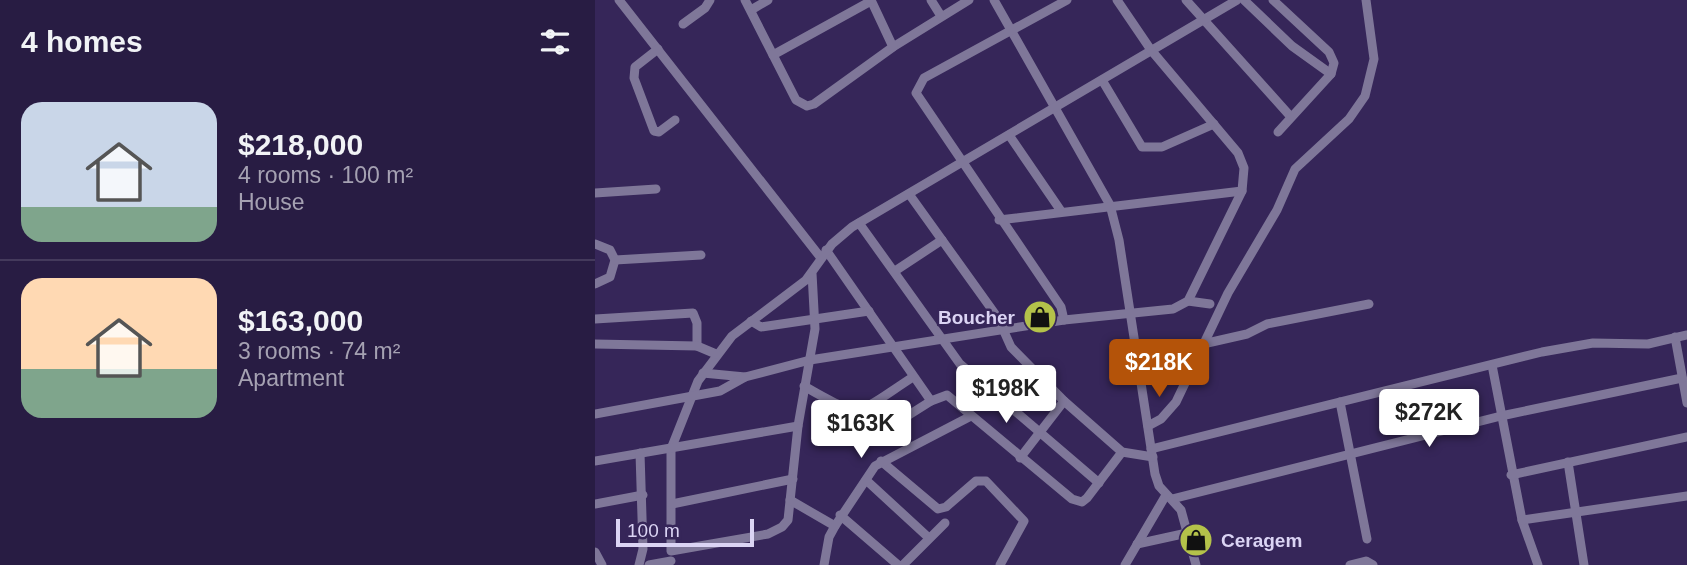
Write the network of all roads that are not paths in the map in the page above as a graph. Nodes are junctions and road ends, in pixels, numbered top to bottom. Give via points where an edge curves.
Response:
1 (619, 0) edge
2 (710, 0) edge
3 (745, 0) edge
4 (768, 0) edge
5 (931, 0) edge
6 (969, 0) edge
7 (993, 0) edge
8 (1067, 0) edge
9 (1117, 0) edge
10 (1186, 0) edge
11 (1237, 0) edge
12 (1244, 0) edge
13 (1273, 0) edge
14 (1366, 0) edge
15 (871, 1) edge
16 (751, 10) junction
17 (941, 16) junction
18 (1204, 20) junction
19 (683, 24) dead end
20 (1012, 33) junction
21 (893, 47) junction
22 (658, 49) junction
23 (1151, 50) junction
24 (773, 55) junction
25 (1331, 74) junction
26 (1102, 80) junction
27 (1057, 107) junction
28 (1291, 117) junction
29 (674, 120) dead end
30 (1214, 124) junction
31 (1277, 132) dead end
32 (1009, 135) junction
33 (961, 163) junction
34 (656, 189) dead end
35 (1242, 191) junction
36 (595, 193) edge
37 (909, 194) junction
38 (1110, 205) junction
39 (1061, 211) junction
40 (999, 220) junction
41 (859, 222) junction
42 (942, 240) junction
43 (595, 244) edge
44 (824, 254) junction
45 (701, 255) dead end
46 (615, 260) junction
47 (895, 271) junction
48 (812, 273) junction
49 (595, 284) edge
50 (1188, 301) junction
51 (1210, 304) dead end
52 (1369, 304) dead end
53 (869, 311) junction
54 (1130, 313) junction
55 (595, 319) edge
56 (815, 319) junction
57 (1064, 320) junction
58 (751, 321) junction
59 (1002, 329) junction
60 (1687, 335) edge
61 (1675, 337) junction
62 (941, 338) junction
63 (595, 344) edge
64 (1203, 344) junction
65 (697, 346) junction
66 (893, 347) junction
67 (716, 354) junction
68 (810, 360) junction
69 (1683, 360) edge
70 (1492, 365) junction
71 (703, 373) junction
72 (745, 377) junction
73 (913, 377) junction
74 (1682, 378) junction
75 (804, 386) junction
76 (690, 396) junction
77 (931, 401) junction
78 (1063, 401) junction
79 (1340, 402) junction
80 (1687, 402) edge
81 (595, 414) edge
82 (971, 415) junction
83 (1501, 416) junction
84 (798, 426) junction
85 (1148, 426) junction
86 (1038, 434) junction
87 (1687, 437) edge
88 (866, 442) dead end
89 (671, 449) junction
90 (1122, 452) junction
91 (640, 453) junction
92 (1152, 453) junction
93 (1349, 453) junction
94 (1020, 458) junction
95 (595, 461) edge
96 (881, 461) junction
97 (1568, 462) junction
98 (1511, 475) junction
99 (793, 479) junction
100 (866, 480) junction
101 (1099, 483) junction
102 (643, 495) junction
103 (1687, 496) edge
104 (1169, 497) junction
105 (790, 500) junction
106 (595, 504) edge
107 (672, 504) junction
108 (1574, 513) junction
109 (841, 515) junction
110 (1522, 520) junction
111 (946, 523) dead end
112 (835, 526) junction
113 (1187, 533) junction
114 (929, 538) junction
115 (1367, 539) dead end
116 (1137, 544) junction
117 (671, 551) junction
118 (595, 552) edge
119 (671, 563) edge
120 (602, 565) edge
121 (639, 565) edge
122 (649, 565) edge
123 (824, 565) edge
124 (900, 565) edge
125 (1000, 565) edge
126 (1125, 565) edge
127 (1196, 565) edge
128 (1350, 565) edge
129 (1373, 565) edge
130 (1538, 565) edge
131 (1584, 565) edge

1 - 22 street
2 - 19 street
3 - 16 street
4 - 16 street
5 - 17 street
6 - 17 street
7 - 20 street
8 - 20 street
9 - 23 street
10 - 18 street
11 - 18 street
12 - 25 street via 1292,46
13 - 25 street via 1332,55
14 - 64 street via 1374,59 1365,96 1349,118 1295,169
15 - 21 street
15 - 24 street
16 - 24 street
17 - 21 street
18 - 23 street
18 - 28 street
20 - 27 street
20 - 33 street via 924,78 917,89 917,97
21 - 24 street via 807,106 796,100
22 - 29 street via 635,67 635,78 654,131
22 - 44 street
23 - 26 street
23 - 30 street
25 - 28 street
26 - 27 street
26 - 30 street via 1142,147 1162,147
27 - 32 street
27 - 38 street
28 - 31 street
30 - 35 street via 1241,157
32 - 33 street
32 - 39 street
33 - 37 street
33 - 40 street
34 - 36 street
35 - 38 street
35 - 50 street
37 - 41 street
37 - 42 street
38 - 39 street
38 - 54 street
39 - 40 street
40 - 57 street via 1061,307
41 - 44 street
41 - 47 street
42 - 47 street
42 - 59 street
43 - 46 street via 610,250
44 - 48 street
44 - 53 street
45 - 46 street
46 - 49 street via 610,277
47 - 62 street
48 - 56 street
48 - 58 street
50 - 51 street
50 - 54 street via 1173,309
52 - 64 street via 1267,324 1247,334
53 - 56 street
53 - 66 street
54 - 57 street
54 - 85 street
55 - 65 street via 693,313
56 - 58 street via 761,327
56 - 68 street
57 - 59 street
58 - 67 street
59 - 62 street
59 - 78 street via 1011,348
60 - 61 street
61 - 69 street
61 - 70 street via 1637,346 1593,343
62 - 66 street
62 - 86 street via 960,364
63 - 65 street
64 - 85 street via 1172,408
65 - 67 street
66 - 68 street
66 - 73 street
67 - 71 street
68 - 72 street
68 - 75 street
69 - 74 street
70 - 79 street
70 - 83 street
71 - 72 street
71 - 76 street
72 - 76 street via 720,391
73 - 75 street via 858,410 842,408
73 - 77 street
74 - 80 street
74 - 83 street
75 - 84 street
76 - 81 street
76 - 89 street
77 - 82 street via 945,394
77 - 88 street
78 - 86 street
78 - 90 street
79 - 92 street
79 - 93 street
82 - 94 street
82 - 96 street
83 - 93 street
83 - 98 street
84 - 89 street
84 - 99 street
85 - 92 street
86 - 94 street
86 - 101 street
87 - 97 street
89 - 91 street
89 - 107 street
90 - 92 street
90 - 101 street
91 - 95 street
91 - 102 street
92 - 104 street via 1159,486
93 - 104 street
93 - 115 street
94 - 101 street via 1077,502 1085,501
96 - 100 street
96 - 125 street via 938,509 976,481 986,481 1024,521
97 - 98 street
97 - 108 street
98 - 110 street
99 - 105 street
99 - 107 street
100 - 109 street
100 - 114 street
102 - 106 street
102 - 121 street via 643,557
103 - 108 street
104 - 113 street via 1181,510
104 - 116 street
105 - 112 street
105 - 117 street via 788,520 775,531
107 - 117 street
108 - 110 street
108 - 131 street
109 - 112 street
109 - 124 street
110 - 130 street
111 - 114 street
112 - 123 street
113 - 116 street
113 - 127 street
114 - 124 street
116 - 126 street
117 - 119 street
118 - 120 street
119 - 122 street
128 - 129 street via 1366,561

